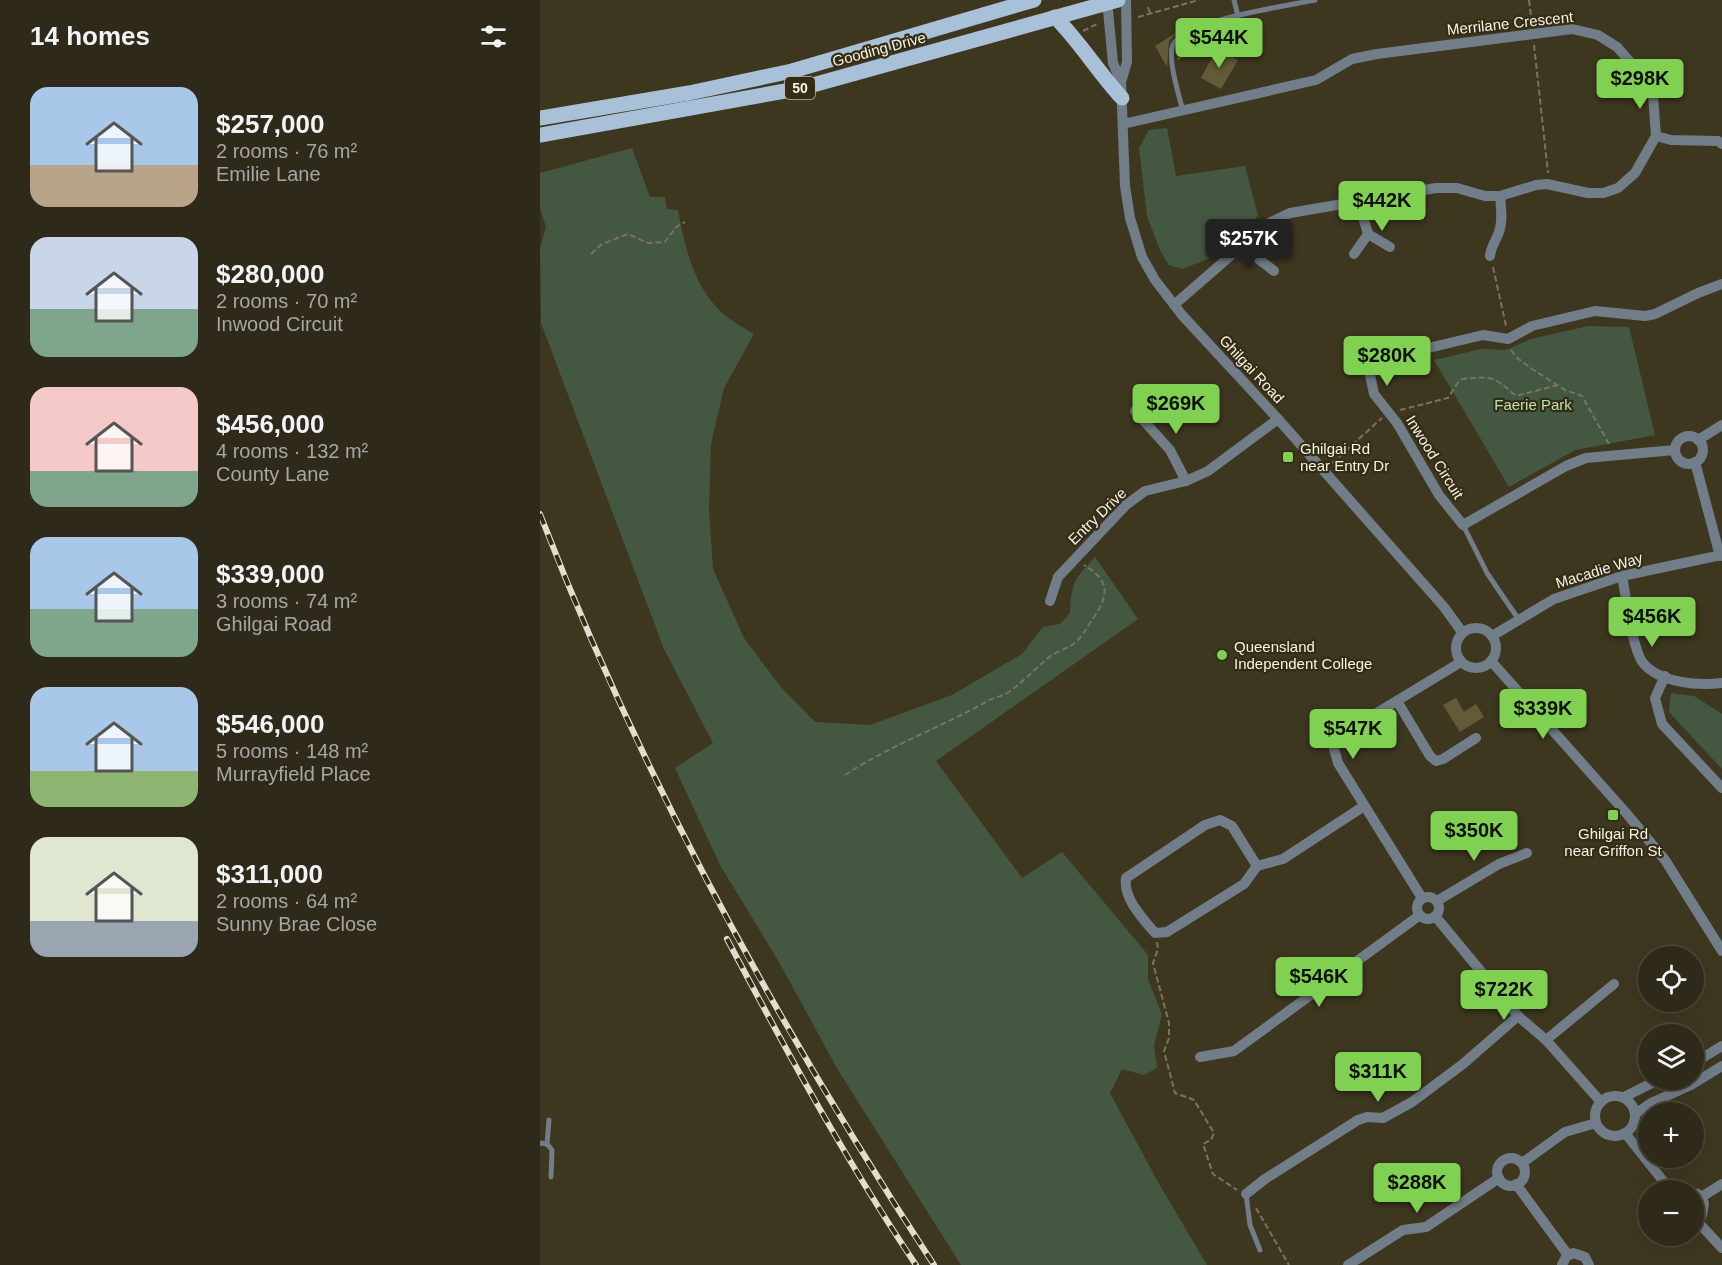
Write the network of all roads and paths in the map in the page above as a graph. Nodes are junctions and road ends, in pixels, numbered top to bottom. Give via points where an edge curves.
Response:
1 (1034, 0) edge
2 (1126, 0) edge
3 (1199, 0) edge
4 (1234, 0) edge
5 (1315, 0) edge
6 (1528, 0) edge
7 (1111, 1) edge
8 (1148, 7) dead end
9 (1150, 14) junction
10 (1238, 16) junction
11 (1055, 17) junction
12 (1137, 17) dead end
13 (1104, 22) dead end
14 (1079, 33) dead end
15 (1533, 34) junction
16 (1121, 82) junction
17 (1122, 98) junction
18 (1182, 111) junction
19 (540, 118) edge
20 (1123, 124) junction
21 (540, 135) edge
22 (1656, 136) junction
23 (1722, 144) edge
24 (1548, 184) junction
25 (1500, 196) junction
26 (1359, 203) junction
27 (685, 222) dead end
28 (1368, 234) junction
29 (1242, 246) junction
30 (1390, 247) dead end
31 (591, 254) dead end
32 (1354, 254) dead end
33 (1490, 256) joint
34 (1274, 271) dead end
35 (1722, 284) edge
36 (1174, 305) junction
37 (1508, 339) junction
38 (1558, 385) junction
39 (1135, 411) dead end
40 (1388, 413) junction
41 (1278, 419) junction
42 (1722, 425) edge
43 (1698, 440) junction
44 (1675, 450) junction
45 (1614, 454) junction
46 (1695, 462) junction
47 (1323, 471) junction
48 (1186, 481) junction
49 (1463, 525) junction
50 (1721, 556) edge
51 (1074, 560) junction
52 (1622, 576) junction
53 (1050, 601) dead end
54 (1519, 620) junction
55 (1462, 632) junction
56 (1492, 636) junction
57 (1491, 661) junction
58 (1461, 662) junction
59 (1665, 676) junction
60 (1722, 683) edge
61 (1397, 701) junction
62 (1476, 738) dead end
63 (844, 775) dead end
64 (1722, 788) edge
65 (1364, 806) junction
66 (1527, 853) dead end
67 (1257, 866) junction
68 (1422, 898) junction
69 (1437, 901) junction
70 (1420, 915) junction
71 (1435, 916) junction
72 (1157, 933) junction
73 (1722, 951) edge
74 (1614, 984) dead end
75 (1518, 1016) junction
76 (1546, 1040) junction
77 (1722, 1046) edge
78 (1200, 1057) dead end
79 (1704, 1057) edge
80 (1722, 1066) edge
81 (1638, 1090) edge
82 (1624, 1097) junction
83 (1601, 1102) junction
84 (1635, 1114) junction
85 (549, 1120) dead end
86 (1596, 1123) junction
87 (1625, 1133) junction
88 (540, 1143) edge
89 (547, 1144) junction
90 (1521, 1163) junction
91 (551, 1177) dead end
92 (1498, 1178) junction
93 (1662, 1180) edge
94 (1722, 1184) edge
95 (1516, 1185) junction
96 (1704, 1193) edge
97 (1245, 1194) junction
98 (1704, 1230) edge
99 (1722, 1248) edge
100 (1260, 1250) dead end
101 (1565, 1260) edge
102 (1289, 1265) edge
103 (1348, 1265) edge
104 (1589, 1265) edge

1 - 19 main road, Gooding Drive / 50 via 792,71
2 - 16 street, Ghilgai Road via 1127,62
3 - 9 path
4 - 10 lane
5 - 10 lane
6 - 15 path
7 - 11 main road, Gooding Drive / 50
7 - 16 street, Ghilgai Road via 1113,63
8 - 9 path
9 - 12 path
10 - 18 lane via 1191,29 1174,44 1171,57
11 - 17 main road
11 - 21 main road, Gooding Drive / 50 via 802,88
13 - 14 path
15 - 18 street, Merrilane Crescent via 1352,59 1316,80
15 - 22 street, Merrilane Crescent via 1572,29 1598,35 1617,47 1648,82 1653,95
15 - 24 path
16 - 17 street, Ghilgai Road
17 - 20 street, Ghilgai Road
18 - 20 street, Merrilane Crescent
20 - 36 street, Ghilgai Road via 1125,186 1133,232 1150,271
22 - 23 street
22 - 24 street via 1635,173 1618,188 1588,193
24 - 25 street
25 - 26 street via 1436,188
25 - 33 street via 1502,216
26 - 28 street
26 - 29 street via 1290,213 1268,224
27 - 31 path via 665,242 648,243 628,234 602,244
28 - 30 street
28 - 32 street
29 - 34 street
29 - 36 street
33 - 37 path
35 - 37 street via 1655,314 1595,311 1532,326
36 - 41 street, Ghilgai Road
37 - 38 path via 1516,357
37 - 40 street, Inwood Circuit via 1483,335 1382,358 1370,375 1374,394
38 - 40 path via 1516,396 1497,379 1462,379 1448,398
38 - 45 path via 1582,396
39 - 48 street via 1170,450
40 - 47 path
40 - 49 street, Inwood Circuit via 1439,495
41 - 47 street, Ghilgai Road
41 - 48 street, Entry Drive via 1208,471
42 - 43 street
43 - 44 street via 1683,437
43 - 46 street via 1703,450
44 - 45 street
44 - 46 street via 1684,463
45 - 49 street via 1566,466
46 - 50 street
47 - 55 street, Ghilgai Road
48 - 51 street, Entry Drive via 1145,491 1126,504
49 - 54 lane via 1487,573
50 - 52 street, Macadie Way
51 - 53 street, Entry Drive via 1058,577
51 - 63 path via 1098,573 1105,591 1100,610 1080,638 1050,656 1005,694 894,746
52 - 54 street, Macadie Way via 1554,599
52 - 59 street via 1637,651 1643,663
54 - 56 street, Macadie Way
55 - 56 street via 1480,628
55 - 58 street via 1455,645
56 - 57 street via 1496,647
57 - 58 street via 1475,668
57 - 73 street via 1665,860
58 - 61 street
59 - 60 street via 1705,686
59 - 64 street via 1655,698 1662,724
61 - 62 street via 1436,761
61 - 65 street via 1337,737 1334,749 1338,763
65 - 67 street via 1283,859
65 - 68 street
66 - 69 street via 1499,864
67 - 72 street via 1244,884 1167,932
67 - 72 street via 1232,826 1220,820 1205,825 1126,878 1125,887 1138,912
68 - 69 street
68 - 70 street via 1417,906
69 - 71 street via 1439,910
70 - 71 street via 1427,919
70 - 78 street via 1234,1051
71 - 75 street
72 - 97 path via 1158,949 1153,963 1169,1023 1164,1051 1175,1093 1194,1100 1214,1133 1203,1144 1213,1174
74 - 76 street
75 - 76 street
75 - 97 street via 1412,1102 1383,1118 1358,1120
76 - 83 street
77 - 79 street
80 - 84 street
81 - 82 street
82 - 83 street via 1613,1096
82 - 84 street
83 - 86 street via 1596,1108
84 - 87 street
85 - 89 lane
86 - 87 street via 1610,1135
86 - 90 street via 1565,1132
87 - 93 street
88 - 89 lane
89 - 91 lane via 552,1150
90 - 92 street via 1511,1158 1502,1162 1497,1169
90 - 95 street via 1524,1174
92 - 95 street via 1505,1184
92 - 103 street via 1426,1227 1402,1230
94 - 96 street
95 - 101 street
97 - 100 lane via 1250,1225
97 - 102 path
98 - 99 street
101 - 104 street via 1573,1253 1582,1255

